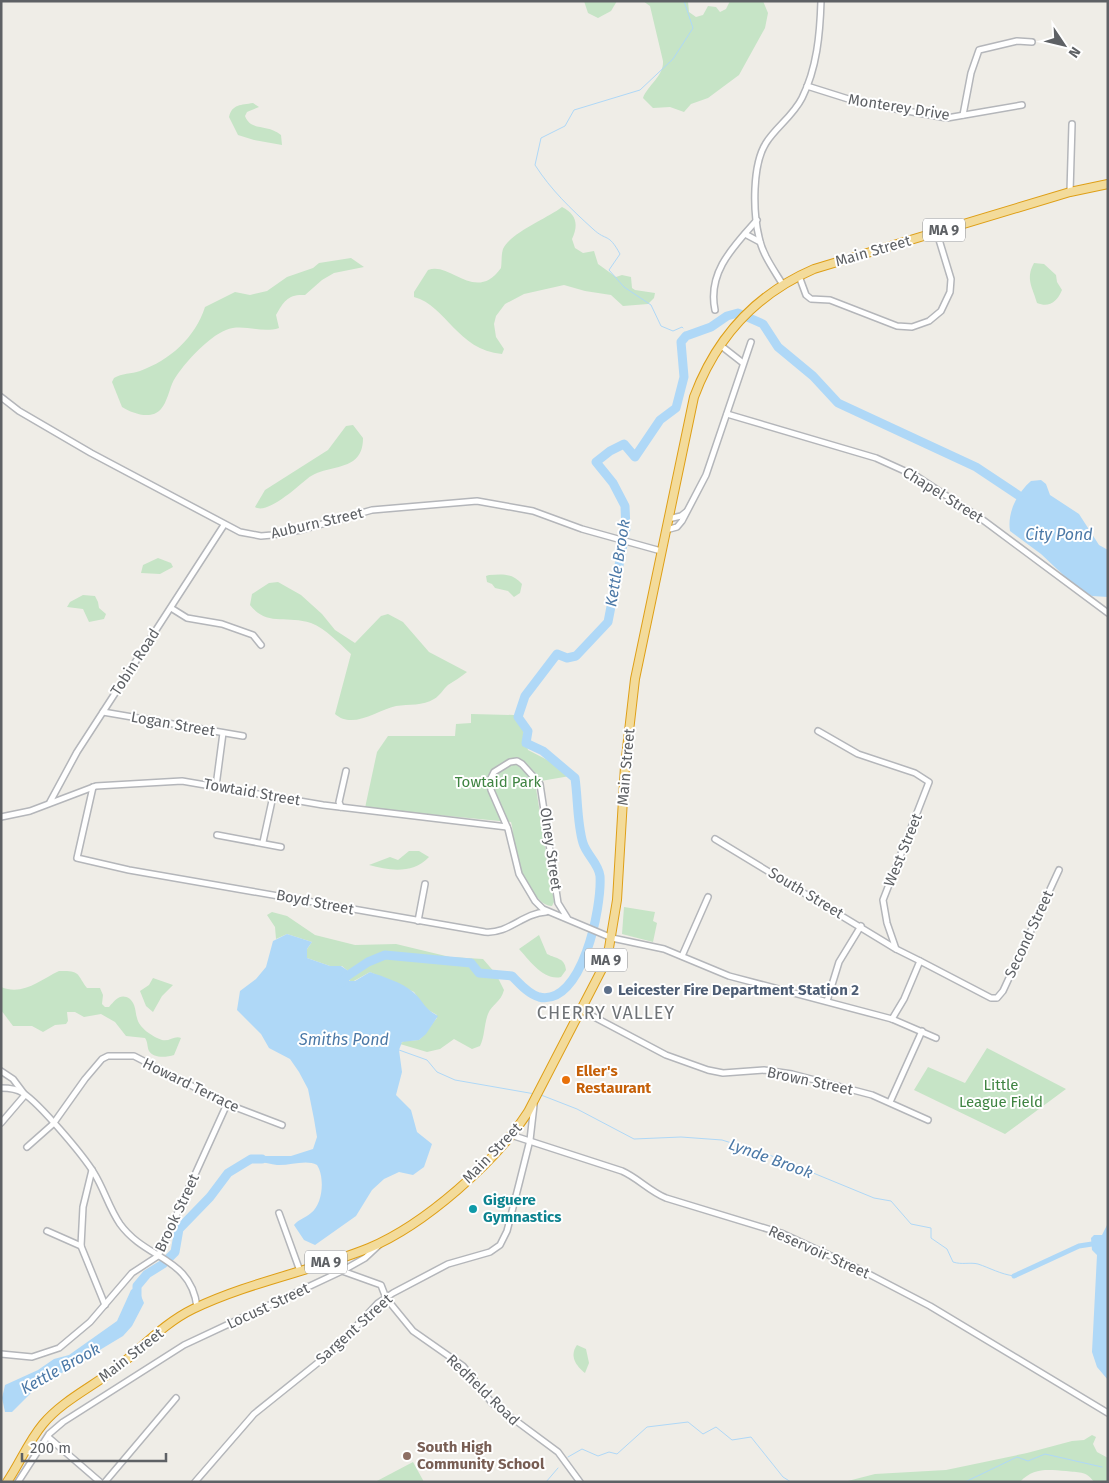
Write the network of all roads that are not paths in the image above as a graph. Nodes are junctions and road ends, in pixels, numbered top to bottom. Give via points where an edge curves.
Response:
1 (821, 1) edge
2 (1032, 42) dead end
3 (807, 86) junction
4 (1022, 104) dead end
5 (963, 115) junction
6 (1072, 124) dead end
7 (1108, 184) edge
8 (1070, 192) junction
9 (757, 220) junction
10 (937, 233) junction
11 (745, 234) junction
12 (760, 242) junction
13 (799, 276) junction
14 (783, 285) junction
15 (715, 310) dead end
16 (751, 342) dead end
17 (720, 344) junction
18 (743, 363) junction
19 (1, 397) edge
20 (728, 414) junction
21 (686, 512) junction
22 (668, 519) junction
23 (224, 524) junction
24 (666, 530) junction
25 (661, 551) junction
26 (171, 608) junction
27 (1108, 613) edge
28 (261, 645) dead end
29 (103, 712) junction
30 (818, 731) dead end
31 (223, 733) junction
32 (243, 736) dead end
33 (346, 771) dead end
34 (216, 786) junction
35 (93, 787) junction
36 (273, 796) junction
37 (50, 802) junction
38 (341, 807) junction
39 (1, 817) edge
40 (507, 827) junction
41 (217, 835) dead end
42 (715, 839) dead end
43 (263, 842) junction
44 (282, 847) dead end
45 (1059, 870) dead end
46 (425, 884) dead end
47 (708, 897) dead end
48 (549, 912) junction
49 (568, 919) junction
50 (418, 921) junction
51 (861, 926) junction
52 (612, 938) junction
53 (896, 949) junction
54 (682, 956) junction
55 (920, 961) junction
56 (826, 1001) junction
57 (581, 1010) junction
58 (892, 1020) junction
59 (922, 1031) junction
60 (936, 1038) dead end
61 (1, 1071) edge
62 (1, 1088) edge
63 (26, 1095) junction
64 (537, 1096) junction
65 (890, 1102) junction
66 (226, 1104) junction
67 (928, 1120) dead end
68 (1, 1123) edge
69 (53, 1124) junction
70 (282, 1125) dead end
71 (511, 1135) junction
72 (530, 1140) junction
73 (27, 1147) dead end
74 (92, 1170) junction
75 (279, 1213) dead end
76 (48, 1231) dead end
77 (383, 1241) junction
78 (80, 1246) junction
79 (160, 1257) junction
80 (300, 1271) junction
81 (342, 1271) junction
82 (386, 1298) junction
83 (104, 1306) junction
84 (197, 1307) junction
85 (2, 1354) edge
86 (176, 1398) dead end
87 (1108, 1413) edge
88 (48, 1437) junction
89 (7, 1482) edge
90 (18, 1482) edge
91 (100, 1482) edge
92 (105, 1482) edge
93 (196, 1482) edge
94 (580, 1482) edge

1 - 3 street via 819,39
2 - 5 street via 1017,41 979,50
3 - 5 street, Monterey Drive via 882,107 947,118
3 - 9 street via 795,110 768,139 759,157
4 - 5 street, Monterey Drive
6 - 8 street
7 - 8 highway, Main Street / MA 9
8 - 10 highway, Main Street / MA 9
9 - 11 street
9 - 12 street
10 - 13 highway, Main Street / MA 9
10 - 13 street via 951,279 950,292 941,311 923,324 897,326 830,300 811,300
11 - 12 street
11 - 15 street via 717,274 712,295
12 - 14 street
13 - 14 highway, Main Street / MA 9
14 - 17 highway, Main Street / MA 9 via 747,312
16 - 18 street
17 - 18 street
17 - 22 highway, Main Street / MA 9 via 694,397
18 - 20 street
19 - 23 street, Auburn Street via 83,449
20 - 21 street via 706,475
20 - 27 street, Chapel Street via 876,458 918,477 983,520
21 - 22 street
21 - 24 street via 677,527
22 - 24 highway, Main Street / MA 9
23 - 25 street, Auburn Street via 240,532 261,536 301,530 372,510 477,500 533,511 582,530
23 - 26 street, Tobin Road
24 - 25 highway, Main Street / MA 9
25 - 52 highway, Main Street / MA 9 via 631,714
26 - 28 street via 187,618 222,624 253,635
26 - 29 street, Tobin Road
29 - 31 street, Logan Street
29 - 37 street, Tobin Road
30 - 53 street, West Street via 858,754 915,773 929,782 884,900
31 - 32 street, Logan Street
31 - 34 street
33 - 38 street via 339,802
34 - 35 street, Towtaid Street via 172,781
34 - 36 street, Towtaid Street
35 - 37 street, Towtaid Street
35 - 50 street, Boyd Street via 77,858
36 - 38 street, Towtaid Street
36 - 43 street
37 - 39 street, Towtaid Street via 30,811
38 - 40 street, Towtaid Street
40 - 48 street, Olney Street via 519,874 536,903
40 - 49 street, Olney Street via 490,780 498,768 517,761 534,776 541,788 558,901
41 - 43 street
42 - 51 street, South Street
43 - 44 street
45 - 55 street, Second Street via 997,998
46 - 50 street
47 - 54 street
48 - 49 street
48 - 50 street, Boyd Street via 536,913 494,933
49 - 52 street
51 - 53 street, South Street
51 - 56 street via 839,962
52 - 54 street
52 - 57 highway, Main Street / MA 9 via 604,965
53 - 55 street
54 - 56 street via 729,976
55 - 58 street
56 - 58 street
57 - 64 highway, Main Street / MA 9
57 - 65 street, Brown Street via 666,1055 713,1072 785,1072
58 - 59 street
59 - 60 street
59 - 65 street
61 - 63 street via 13,1079
62 - 63 street
63 - 68 street
63 - 69 street
64 - 71 highway, Main Street / MA 9
64 - 72 street, Sargent Street
65 - 67 street, Brown Street
66 - 69 street, Howard Terrace via 134,1056 106,1057 71,1095
66 - 70 street, Howard Terrace
66 - 79 street, Brook Street
69 - 73 street
69 - 74 street
71 - 72 street, Reservoir Street
71 - 77 highway, Main Street / MA 9 via 436,1207
72 - 82 street, Sargent Street via 507,1231 500,1245 490,1252 448,1264
72 - 87 street, Reservoir Street via 628,1174 666,1198 781,1233 850,1264 930,1306
74 - 78 street via 83,1207
74 - 79 street via 120,1223 138,1242
75 - 80 street
76 - 78 street
77 - 80 highway, Main Street / MA 9
77 - 81 street, Locust Street via 367,1257
78 - 83 street
79 - 83 street, Brook Street via 137,1269
79 - 84 street via 186,1276
80 - 84 highway, Main Street / MA 9
81 - 82 street, Redfield Road via 378,1282
81 - 88 street, Locust Street via 184,1345 60,1424
82 - 93 street, Sargent Street via 366,1314 340,1345 249,1419
82 - 94 street, Redfield Road via 413,1331 463,1366 492,1403 561,1456
83 - 85 street, Brook Street via 62,1346 32,1358
84 - 89 highway, Main Street / MA 9 via 179,1317 115,1370 49,1418 35,1434
86 - 92 street
88 - 90 street, Locust Street
88 - 91 street

